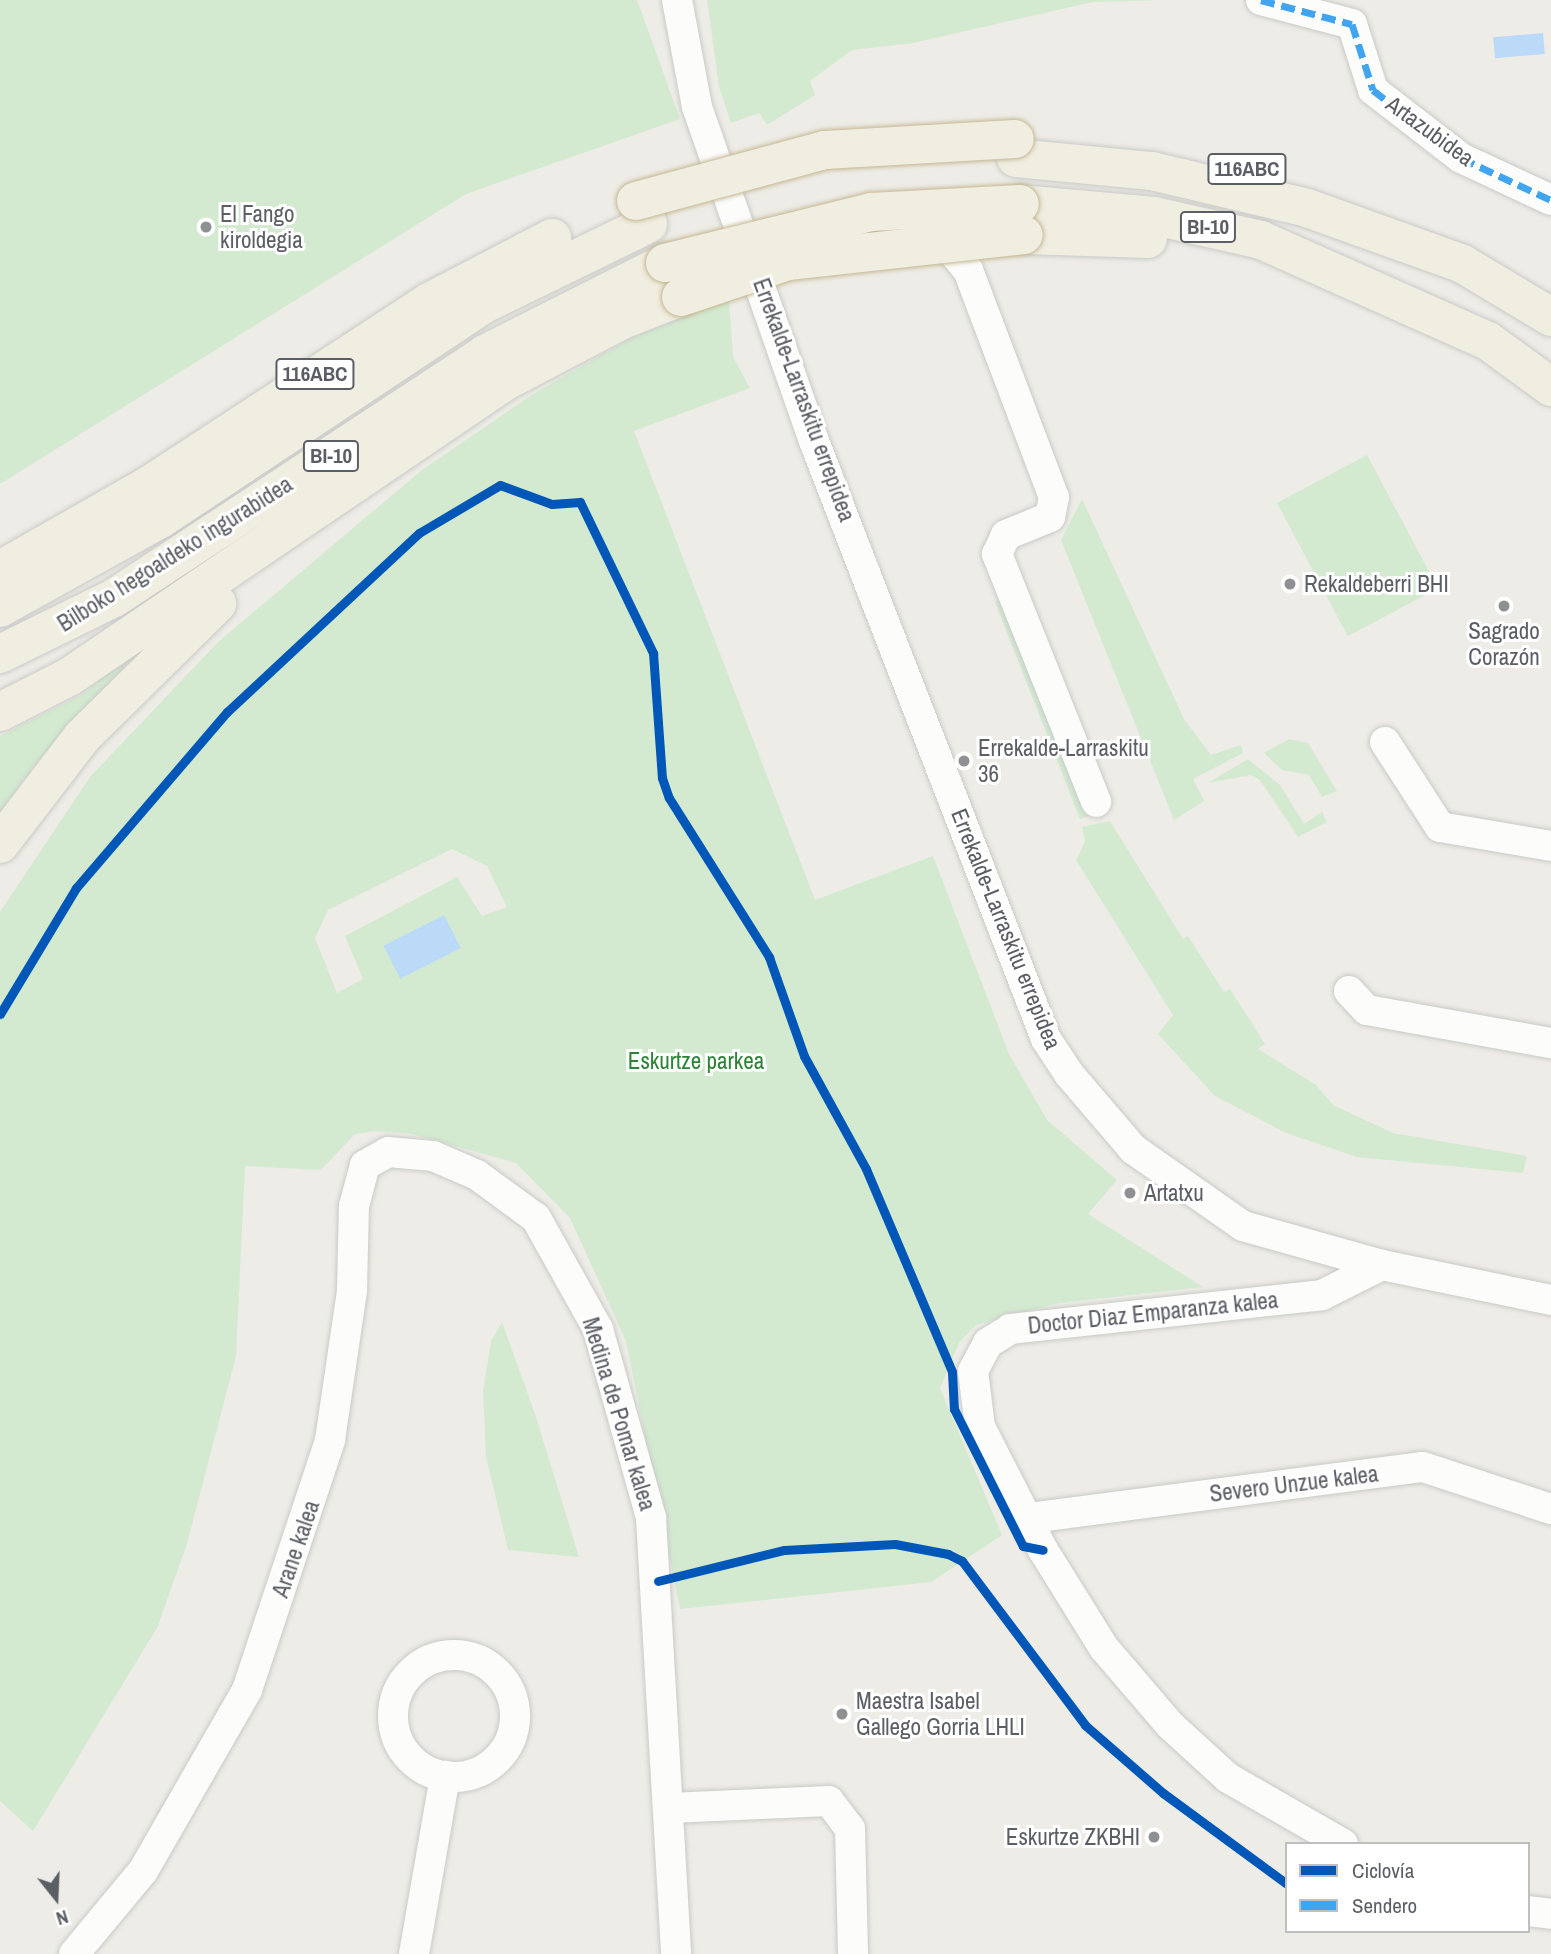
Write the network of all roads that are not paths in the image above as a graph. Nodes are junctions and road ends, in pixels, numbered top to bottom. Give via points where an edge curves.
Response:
1 (677, 0) edge
2 (1261, 0) edge
3 (1300, 5) edge
4 (1551, 200) edge
5 (642, 213) junction
6 (1022, 219) junction
7 (756, 266) junction
8 (1551, 317) edge
9 (1551, 387) edge
10 (374, 467) junction
11 (3, 569) edge
12 (0, 608) edge
13 (0, 654) edge
14 (0, 712) edge
15 (1385, 742) dead end
16 (1096, 802) dead end
17 (0, 844) edge
18 (1551, 846) edge
19 (1349, 991) dead end
20 (1551, 1043) edge
21 (433, 1156) joint
22 (1381, 1265) junction
23 (1551, 1300) edge
24 (1551, 1509) edge
25 (1030, 1518) junction
26 (445, 1776) junction
27 (668, 1808) junction
28 (1340, 1842) edge
29 (1530, 1911) edge
30 (1551, 1914) edge
31 (74, 1954) edge
32 (414, 1954) edge
33 (676, 1954) edge
34 (853, 1954) edge

1 - 7 street, Errekalde-Larraskitu errepidea via 691,87
2 - 3 street
3 - 4 street, Artazubidea via 1352,24 1373,90 1461,158
5 - 8 highway, Bilboko hegoaldeko ingurabidea / BI-10 via 837,173 1016,148 1218,185 1307,208 1461,263
5 - 11 highway, 116ABC via 429,302 148,486
5 - 12 highway, Bilboko hegoaldeko ingurabidea / BI-10 via 482,305 162,518
6 - 9 highway via 1195,245 1386,291 1488,341
6 - 10 highway, bridge via 788,261 681,297 622,320 503,382
6 - 13 highway, Bilboko hegoaldeko ingurabidea / BI-10, bridge via 871,212 665,263 485,354 114,598
7 - 16 street, Errekalde-Larraskitu errepidea via 895,231 936,231 968,270 1054,497 1050,517 1006,535 997,554
7 - 22 street, Errekalde-Larraskitu errepidea via 814,441 1046,1040 1092,1106 1173,1182 1243,1226
10 - 14 highway via 134,634
10 - 17 highway via 136,678
15 - 18 street via 1440,827
19 - 20 street via 1367,1010
21 - 27 street, Medina de Pomar kalea via 477,1175 536,1218 598,1329 651,1518
21 - 31 street, Arane kalea via 388,1152 365,1165 354,1206 352,1292 330,1440 247,1690 150,1861
22 - 23 street, Errekalde-Larraskitu errepidea
22 - 25 street, Doctor Diaz Emparanza kalea via 1322,1295 1010,1329 988,1343 973,1371 974,1406
24 - 25 street, Severo Unzue kalea via 1423,1467
25 - 28 street, Doctor Diaz Emparanza kalea via 1104,1648 1170,1725 1228,1778
26 - 26 street via 486,1769 512,1737 513,1695 502,1677 468,1656 430,1660 407,1678 394,1704 399,1743 426,1770
26 - 32 street
27 - 33 street, Medina de Pomar kalea
27 - 34 street via 829,1801 850,1829
29 - 30 street

